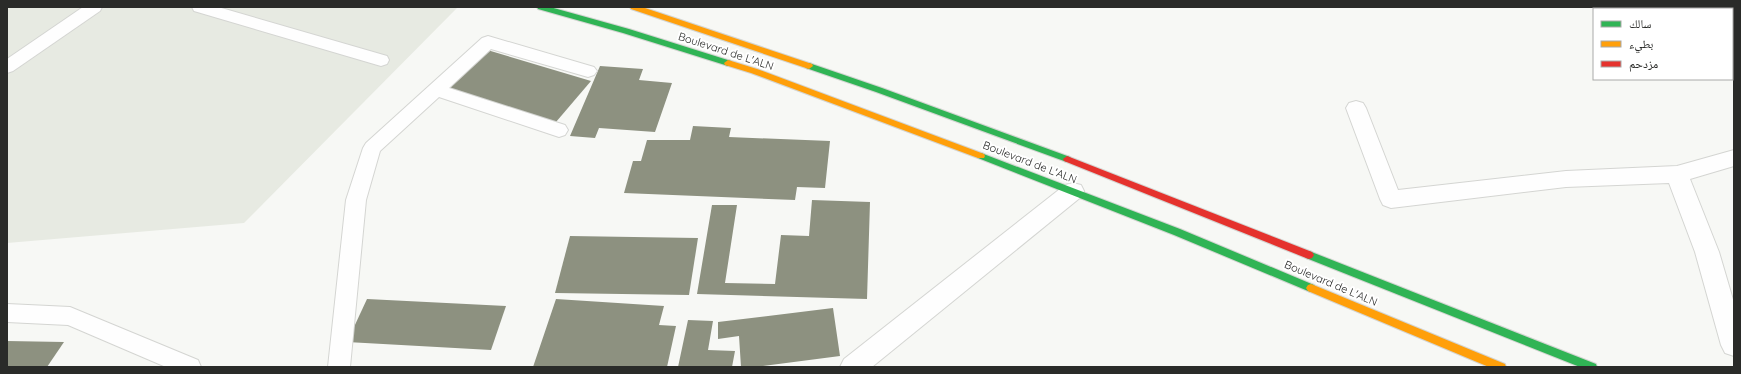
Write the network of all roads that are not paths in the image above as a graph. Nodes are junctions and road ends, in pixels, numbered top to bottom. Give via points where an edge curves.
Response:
1 (94, 7) edge
2 (200, 7) edge
3 (541, 7) edge
4 (634, 7) edge
5 (381, 60) dead end
6 (7, 67) edge
7 (588, 71) dead end
8 (436, 90) junction
9 (1356, 108) dead end
10 (559, 130) dead end
11 (1734, 158) edge
12 (1677, 174) junction
13 (1073, 191) junction
14 (7, 313) edge
15 (1734, 345) edge
16 (190, 367) edge
17 (339, 367) edge
18 (852, 367) edge
19 (1501, 367) edge
20 (1592, 367) edge

1 - 6 lane
2 - 5 lane
3 - 13 main road, Boulevard de L'ALN via 754,71
4 - 20 main road, Boulevard de L'ALN via 879,90 1094,169
7 - 8 lane via 488,42
8 - 10 lane
8 - 17 lane via 372,148 356,200
9 - 12 street via 1391,199 1566,179
11 - 12 street
12 - 15 street via 1707,252
13 - 18 street
13 - 19 main road, Boulevard de L'ALN
14 - 16 lane via 70,316

